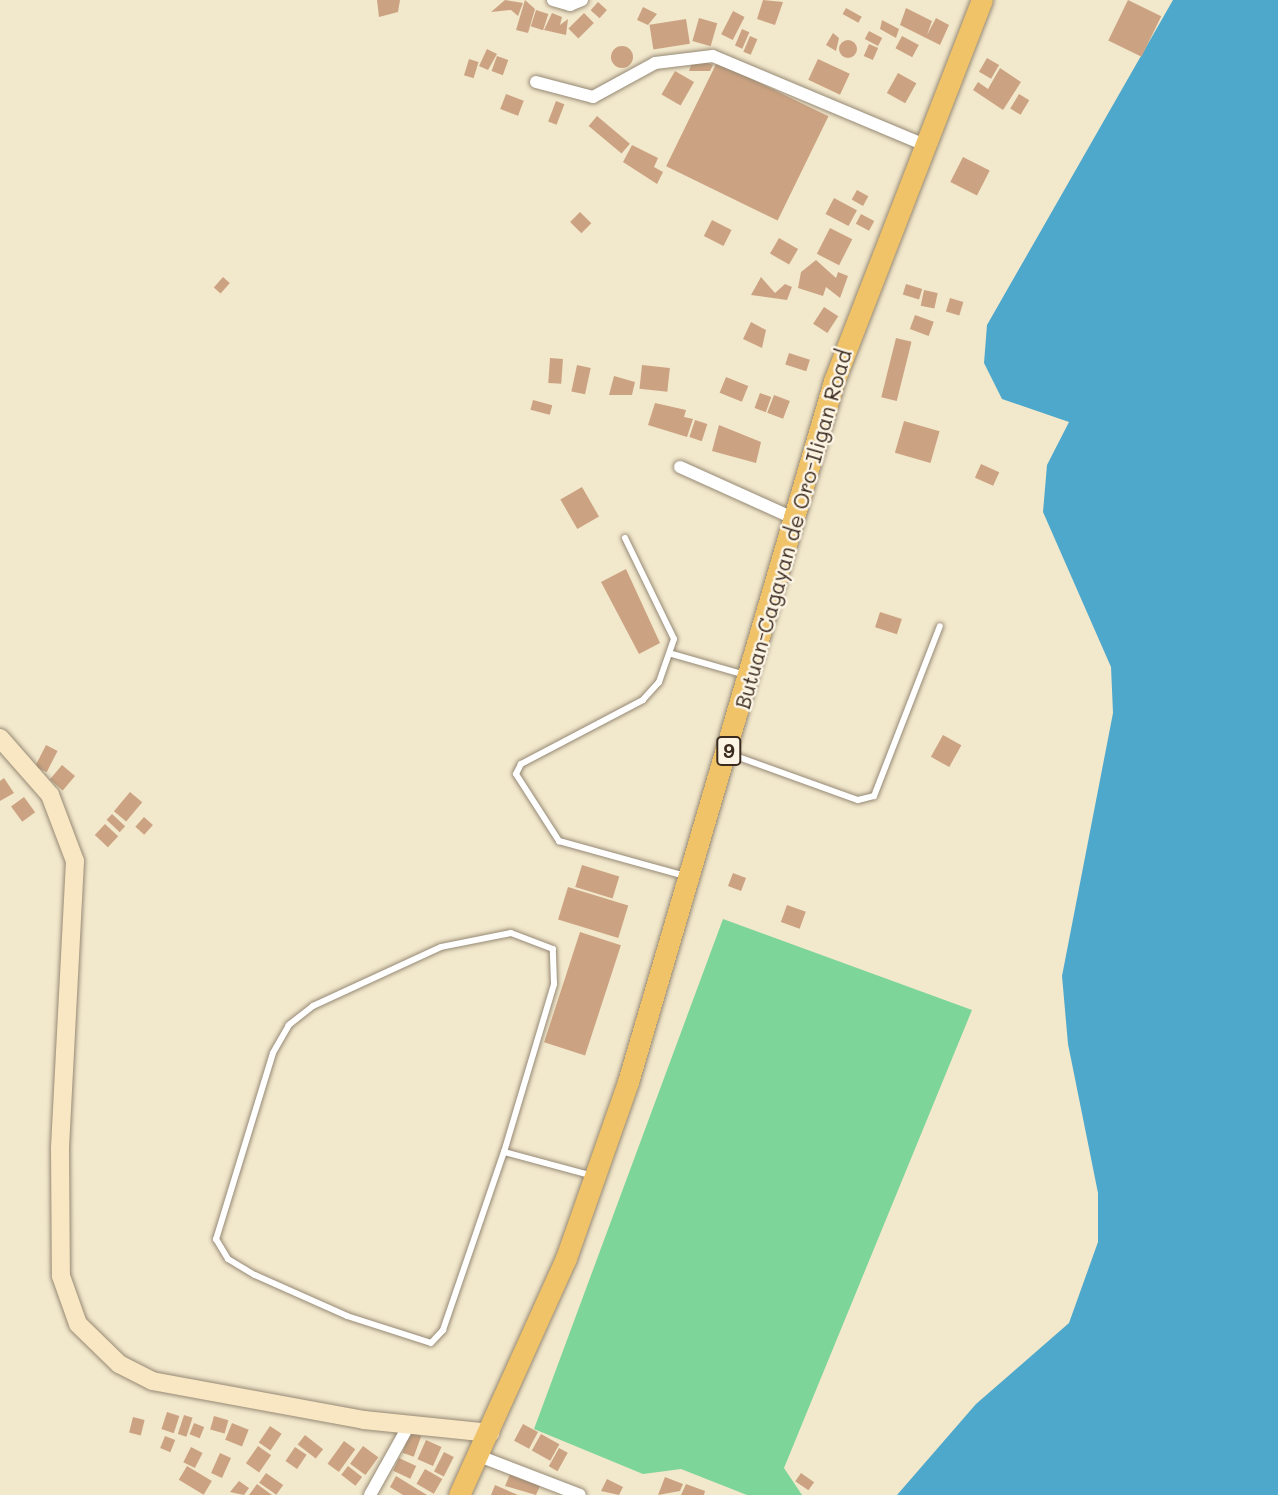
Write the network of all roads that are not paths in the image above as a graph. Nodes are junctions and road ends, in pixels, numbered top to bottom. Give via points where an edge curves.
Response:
1 (553, 0) edge
2 (582, 0) edge
3 (982, 0) edge
4 (536, 82) dead end
5 (922, 144) junction
6 (680, 467) dead end
7 (795, 519) junction
8 (625, 538) dead end
9 (940, 626) dead end
10 (671, 654) junction
11 (750, 676) junction
12 (0, 738) edge
13 (728, 753) junction
14 (690, 878) junction
15 (504, 1152) junction
16 (595, 1176) junction
17 (410, 1423) junction
18 (490, 1433) junction
19 (479, 1456) junction
20 (370, 1495) edge
21 (459, 1495) edge
22 (580, 1495) edge

1 - 2 street via 570,5
3 - 5 highway, Butuan-Cagayan de Oro-Iligan Road / 9
4 - 5 street via 593,97 655,63 713,56
5 - 7 highway, Butuan-Cagayan de Oro-Iligan Road / 9 via 834,381
6 - 7 street
7 - 11 highway, Butuan-Cagayan de Oro-Iligan Road / 9
8 - 10 lane via 674,639
9 - 13 lane via 874,796 858,800
10 - 11 lane
10 - 14 lane via 643,700 521,764 516,774 559,841
11 - 13 highway, Butuan-Cagayan de Oro-Iligan Road / 9
12 - 17 street via 50,795 75,861 60,1148 61,1276 78,1324 119,1363 152,1381 308,1411
13 - 14 highway, Butuan-Cagayan de Oro-Iligan Road / 9
14 - 16 highway, Butuan-Cagayan de Oro-Iligan Road / 9
15 - 15 lane via 443,1330 431,1343 347,1316 255,1275 228,1259 216,1239 273,1052 289,1025 313,1006 442,947 511,933 552,949 554,984
15 - 16 lane
16 - 18 highway, Butuan-Cagayan de Oro-Iligan Road / 9
17 - 18 street
17 - 20 street
18 - 19 highway, Butuan-Cagayan de Oro-Iligan Road / 9
19 - 21 highway, Butuan-Cagayan de Oro-Iligan Road / 9
19 - 22 street

